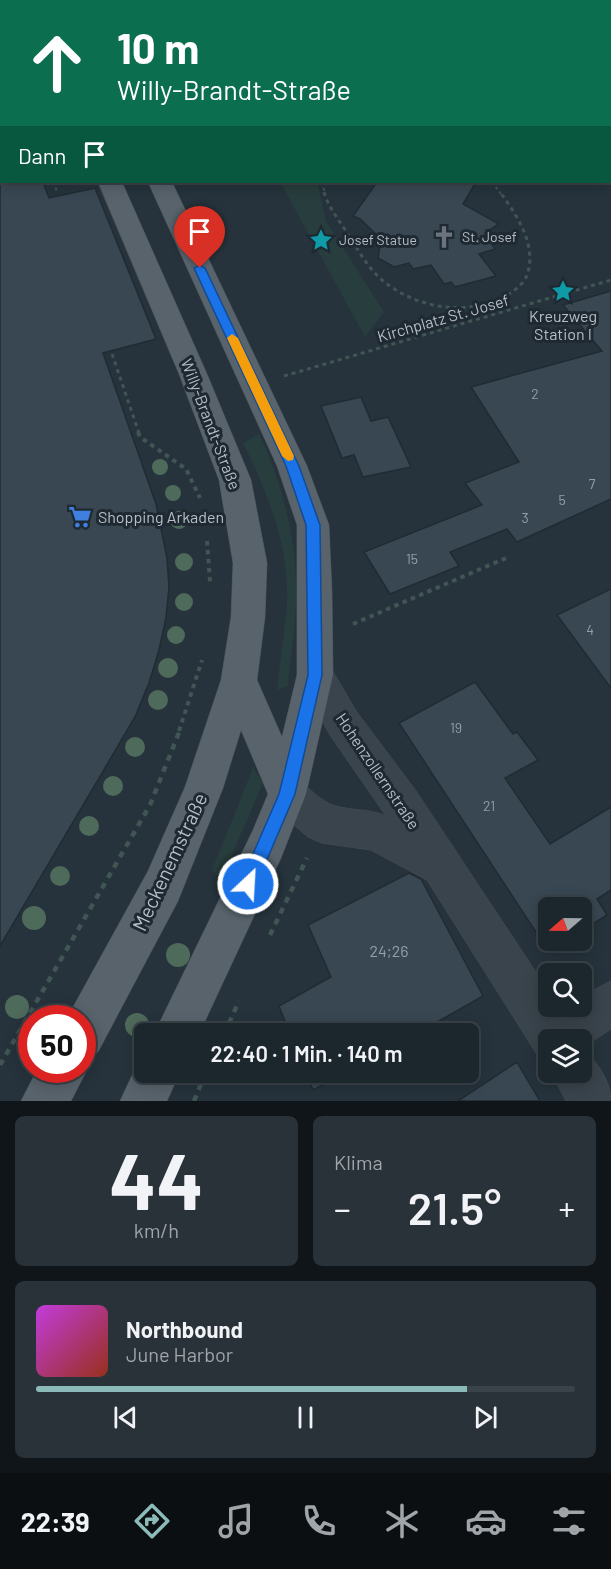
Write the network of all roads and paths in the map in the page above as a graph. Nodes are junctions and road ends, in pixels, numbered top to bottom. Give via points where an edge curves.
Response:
1 (53, 183) edge
2 (110, 183) edge
3 (160, 183) edge
4 (322, 183) edge
5 (493, 183) edge
6 (57, 191) dead end
7 (611, 280) edge
8 (477, 305) junction
9 (487, 318) junction
10 (112, 354) dead end
11 (280, 377) dead end
12 (202, 507) dead end
13 (206, 534) dead end
14 (506, 558) dead end
15 (211, 588) dead end
16 (350, 626) dead end
17 (204, 649) dead end
18 (315, 675) junction
19 (239, 680) junction
20 (287, 794) junction
21 (442, 866) junction
22 (611, 1003) edge
23 (96, 1010) edge
24 (181, 1023) edge
25 (547, 1029) edge
26 (571, 1029) edge
27 (0, 1065) edge
28 (56, 1083) edge
29 (151, 1083) edge
30 (201, 1083) edge
31 (581, 1083) edge
32 (44, 1101) edge
33 (142, 1101) edge
34 (194, 1101) edge
35 (592, 1101) edge

1 - 6 path
2 - 19 main road, Willy-Brandt-Straße via 235,480 250,563 248,617
3 - 18 main road via 292,466 313,525
4 - 8 path via 329,206 384,282 435,305 460,309
5 - 8 path via 514,212 529,248 528,273 518,290
7 - 9 path, Kirchplatz St. Josef
8 - 9 path
9 - 11 path, Kirchplatz St. Josef
10 - 12 path via 140,437 186,469
13 - 15 path
14 - 16 path
17 - 27 path via 183,722 150,805
18 - 20 main road
18 - 21 street, Hohenzollernstraße
19 - 20 main road
19 - 23 main road, Meckenemstraße via 204,788 163,886
20 - 21 street, Hohenzollernstraße via 322,823 375,831
20 - 24 main road
21 - 25 street, Hohenzollernstraße
22 - 26 street
28 - 32 main road
29 - 33 main road
30 - 34 path
31 - 35 street

